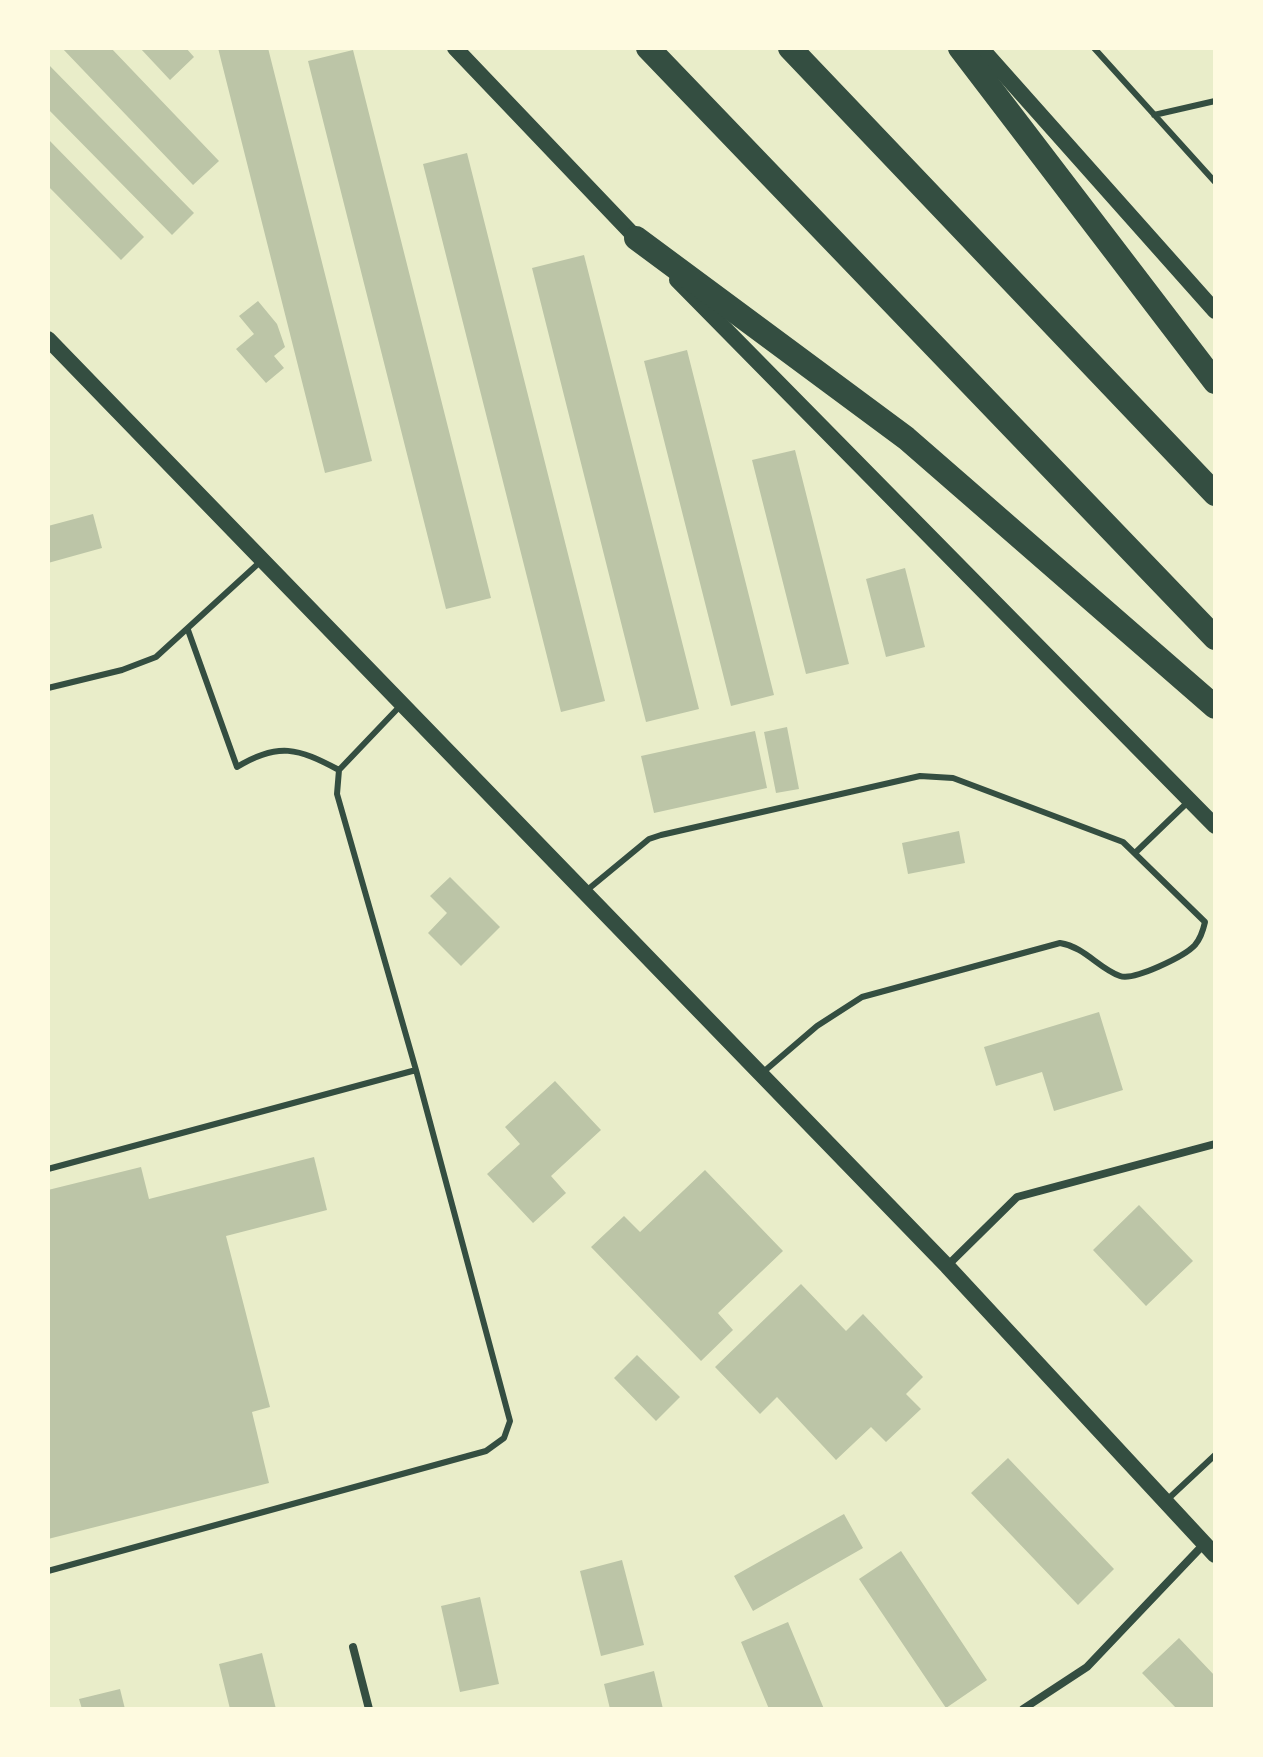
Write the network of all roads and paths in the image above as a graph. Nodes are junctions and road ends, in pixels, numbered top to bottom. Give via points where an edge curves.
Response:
1 (455, 48) edge
2 (648, 48) edge
3 (790, 48) edge
4 (960, 48) edge
5 (981, 48) edge
6 (1094, 48) edge
7 (1215, 101) edge
8 (1154, 115) junction
9 (1215, 182) edge
10 (636, 238) junction
11 (1215, 311) edge
12 (48, 339) edge
13 (1215, 382) edge
14 (1215, 494) edge
15 (263, 559) junction
16 (188, 630) junction
17 (1215, 638) edge
18 (48, 688) edge
19 (402, 703) junction
20 (1215, 707) edge
21 (339, 770) junction
22 (1190, 800) junction
23 (1215, 826) edge
24 (1135, 853) junction
25 (585, 892) junction
26 (416, 1070) junction
27 (761, 1074) junction
28 (1215, 1144) edge
29 (48, 1169) edge
30 (947, 1266) junction
31 (1215, 1455) edge
32 (1165, 1501) junction
33 (1210, 1550) edge
34 (48, 1571) edge
35 (353, 1647) dead end
36 (369, 1709) edge
37 (1023, 1709) edge

1 - 10 main road
2 - 17 highway
3 - 14 highway
4 - 13 highway
5 - 11 main road
6 - 8 lane
7 - 8 lane
8 - 9 lane
10 - 20 highway via 906,438
10 - 22 main road
12 - 15 main road
15 - 16 lane
15 - 19 main road
16 - 18 lane via 156,657
16 - 21 lane via 237,767 261,752 304,751
19 - 21 lane
19 - 25 main road
21 - 26 lane via 337,794
22 - 23 main road
22 - 24 lane
24 - 25 lane via 1123,842 953,778 920,776 649,839
24 - 27 lane via 1205,922 1188,952 1132,978 1075,945 1060,943 862,997 817,1026
25 - 27 main road
26 - 29 lane
26 - 34 lane via 510,1421 504,1438 486,1451
27 - 30 main road
28 - 30 street via 1017,1197
30 - 32 main road
31 - 32 lane
32 - 33 main road
33 - 37 street via 1087,1667
35 - 36 street

